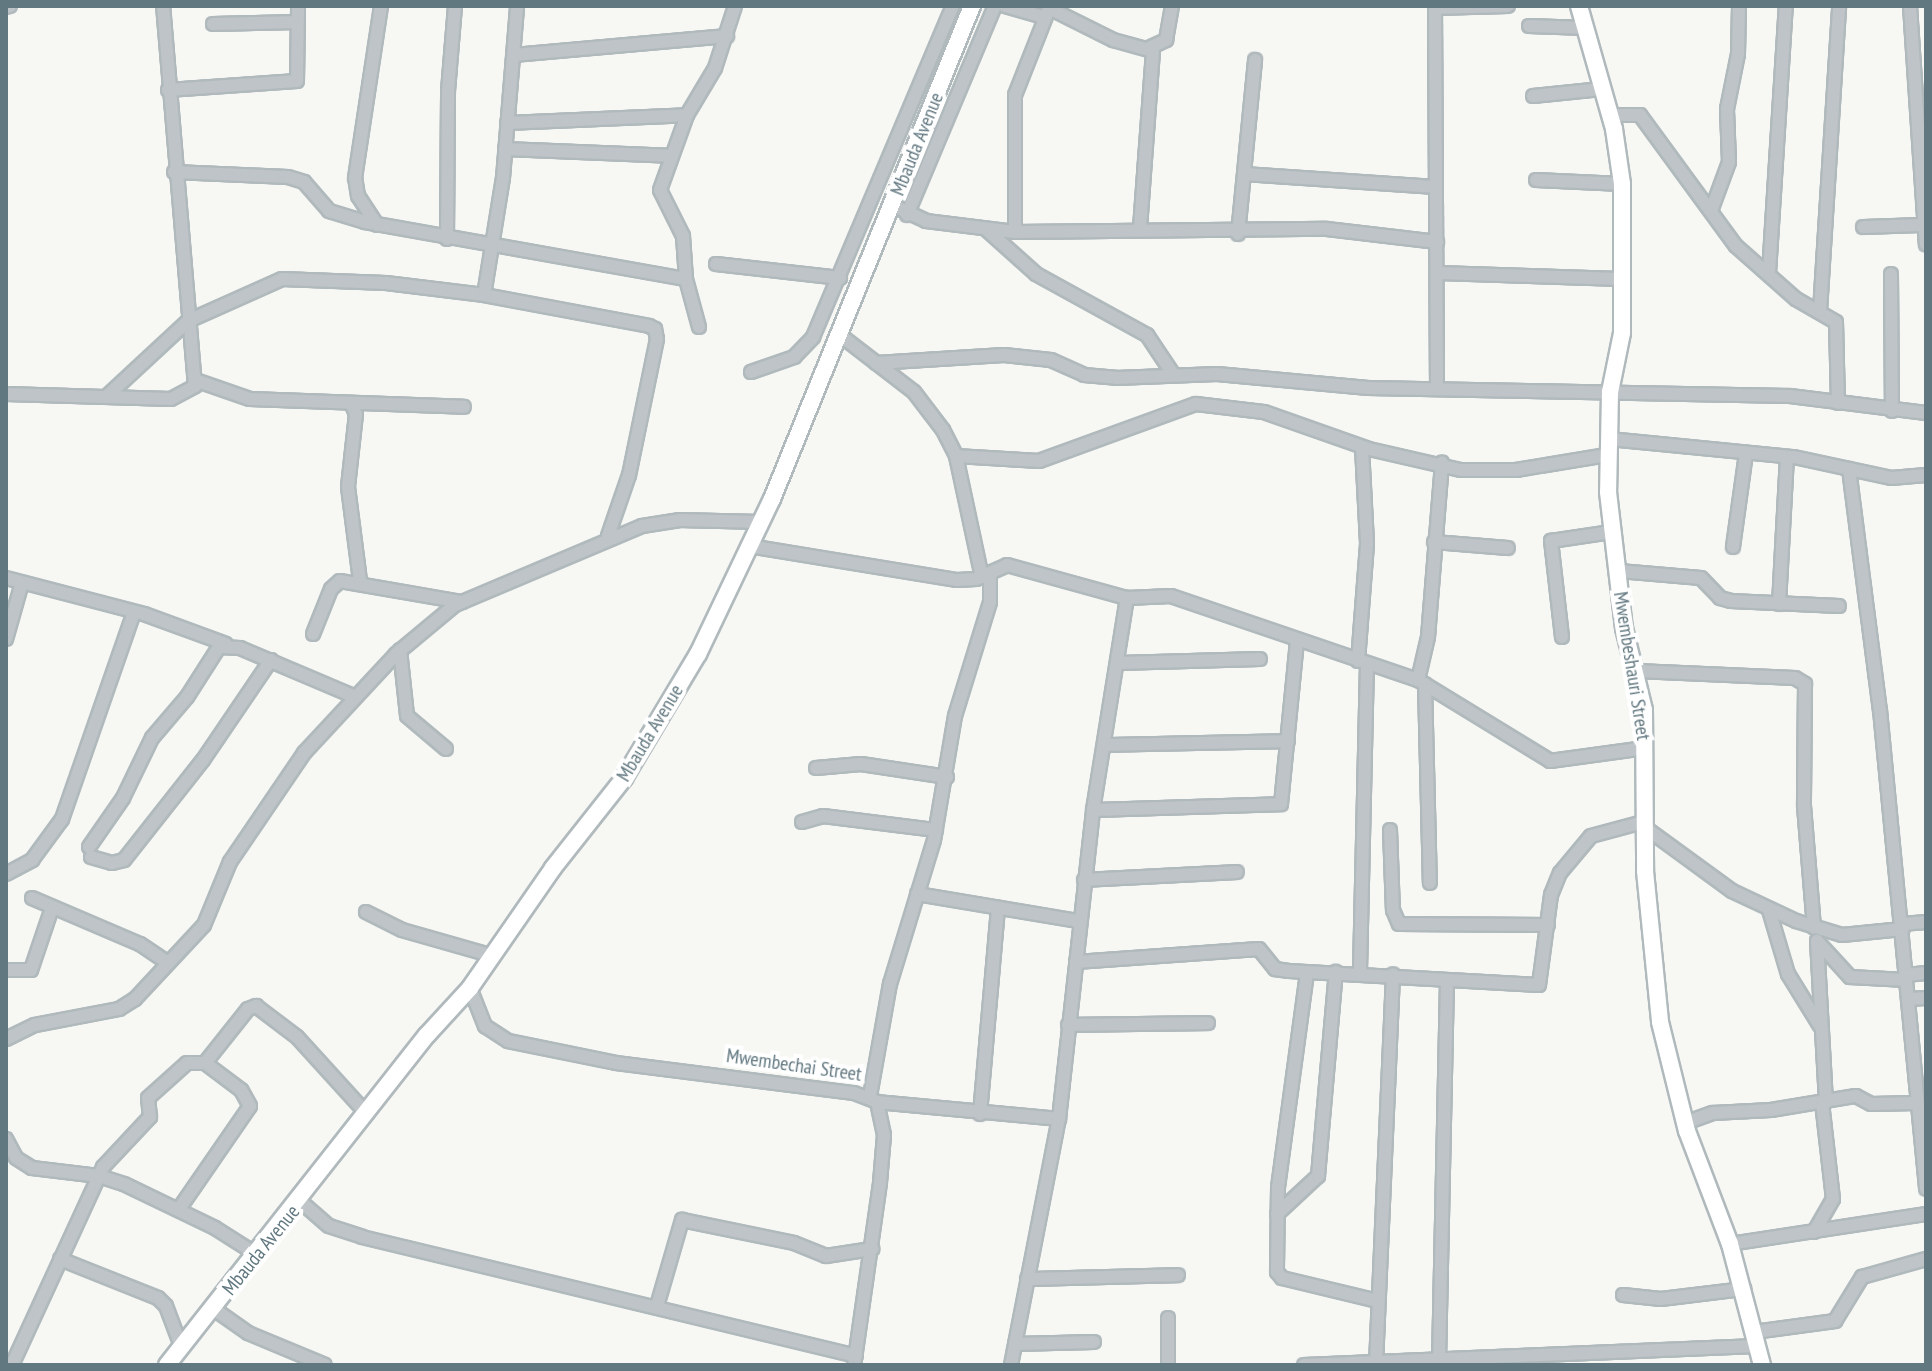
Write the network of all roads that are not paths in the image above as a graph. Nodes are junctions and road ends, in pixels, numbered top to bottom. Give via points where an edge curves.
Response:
1 (163, 6) edge
2 (298, 6) edge
3 (381, 6) edge
4 (455, 6) edge
5 (517, 6) edge
6 (735, 6) edge
7 (953, 6) edge
8 (972, 6) edge
9 (995, 6) edge
10 (1005, 6) edge
11 (1172, 6) edge
12 (1508, 6) edge
13 (1579, 6) edge
14 (1739, 6) edge
15 (1786, 6) edge
16 (1839, 6) edge
17 (1910, 6) edge
18 (1435, 7) edge
19 (1047, 10) edge
20 (297, 22) junction
21 (213, 24) dead end
22 (1529, 26) dead end
23 (1586, 28) junction
24 (727, 36) junction
25 (1151, 47) junction
26 (514, 55) junction
27 (1255, 60) dead end
28 (1602, 89) junction
29 (168, 90) junction
30 (1533, 96) dead end
31 (687, 115) junction
32 (1609, 115) junction
33 (507, 123) junction
34 (505, 149) junction
35 (669, 156) junction
36 (174, 172) junction
37 (1244, 174) junction
38 (1536, 180) dead end
39 (1622, 184) junction
40 (1436, 187) junction
41 (892, 205) junction
42 (1711, 211) junction
43 (907, 215) junction
44 (377, 225) junction
45 (1922, 225) junction
46 (1863, 227) dead end
47 (1140, 228) junction
48 (987, 230) junction
49 (1015, 232) junction
50 (1238, 234) junction
51 (447, 239) junction
52 (1437, 242) junction
53 (1926, 244) edge
54 (492, 249) junction
55 (716, 264) dead end
56 (1437, 273) junction
57 (1769, 273) junction
58 (1891, 274) dead end
59 (840, 278) junction
60 (686, 279) junction
61 (1622, 279) junction
62 (484, 295) junction
63 (1820, 311) junction
64 (188, 321) junction
65 (699, 327) dead end
66 (840, 335) junction
67 (876, 363) junction
68 (751, 372) dead end
69 (1173, 374) junction
70 (195, 380) junction
71 (1437, 387) junction
72 (1610, 392) junction
73 (6, 394) edge
74 (107, 396) junction
75 (1838, 403) junction
76 (352, 405) junction
77 (464, 407) dead end
78 (1892, 411) junction
79 (1926, 413) edge
80 (1362, 447) junction
81 (1608, 447) junction
82 (1746, 453) junction
83 (956, 456) junction
84 (1787, 457) junction
85 (1442, 463) junction
86 (1849, 469) junction
87 (1926, 476) edge
88 (1926, 482) edge
89 (761, 522) junction
90 (1611, 532) junction
91 (608, 536) junction
92 (1434, 542) junction
93 (749, 546) junction
94 (1733, 547) dead end
95 (1508, 548) dead end
96 (1619, 571) junction
97 (986, 575) junction
98 (6, 578) edge
99 (360, 581) junction
100 (22, 583) junction
101 (1127, 598) junction
102 (462, 602) junction
103 (1779, 604) junction
104 (1839, 606) dead end
105 (134, 612) junction
106 (313, 634) dead end
107 (1562, 637) dead end
108 (6, 639) edge
109 (1297, 642) junction
110 (229, 645) junction
111 (400, 650) junction
112 (1260, 659) dead end
113 (271, 660) junction
114 (1362, 662) junction
115 (1118, 663) junction
116 (1637, 671) junction
117 (1421, 682) junction
118 (353, 696) junction
119 (1288, 741) junction
120 (1104, 745) junction
121 (1645, 748) junction
122 (446, 749) dead end
123 (816, 768) dead end
124 (947, 777) junction
125 (1093, 810) junction
126 (802, 822) dead end
127 (1643, 824) junction
128 (936, 830) junction
129 (1390, 830) dead end
130 (1237, 872) dead end
131 (6, 874) edge
132 (1084, 880) junction
133 (1430, 883) dead end
134 (917, 894) junction
135 (32, 898) dead end
136 (52, 908) junction
137 (998, 908) junction
138 (1769, 910) junction
139 (366, 912) dead end
140 (1079, 921) junction
141 (1926, 922) edge
142 (1548, 925) junction
143 (1903, 926) junction
144 (1812, 932) junction
145 (493, 956) junction
146 (1076, 962) junction
147 (168, 963) junction
148 (6, 970) edge
149 (1360, 971) junction
150 (1336, 972) junction
151 (1307, 973) junction
152 (1926, 973) edge
153 (1393, 974) junction
154 (1906, 977) junction
155 (1447, 980) junction
156 (470, 988) junction
157 (1926, 998) edge
158 (1908, 999) junction
159 (1208, 1023) dead end
160 (1068, 1025) junction
161 (1820, 1026) junction
162 (6, 1039) edge
163 (205, 1063) junction
164 (873, 1099) junction
165 (1824, 1103) junction
166 (1917, 1103) junction
167 (367, 1114) junction
168 (980, 1114) junction
169 (1059, 1119) junction
170 (1685, 1123) junction
171 (6, 1139) edge
172 (99, 1176) junction
173 (1926, 1189) edge
174 (300, 1201) junction
175 (179, 1209) junction
176 (1277, 1214) junction
177 (1926, 1214) edge
178 (1814, 1232) junction
179 (1730, 1244) junction
180 (872, 1249) junction
181 (256, 1254) junction
182 (60, 1259) junction
183 (1926, 1259) edge
184 (1178, 1275) dead end
185 (1027, 1279) junction
186 (1744, 1289) junction
187 (1623, 1295) dead end
188 (1378, 1301) junction
189 (657, 1306) junction
190 (214, 1309) junction
191 (1168, 1318) dead end
192 (1756, 1339) junction
193 (1094, 1342) dead end
194 (1015, 1344) junction
195 (181, 1346) junction
196 (855, 1360) edge
197 (1439, 1362) junction
198 (1376, 1364) edge
199 (12, 1365) edge
200 (167, 1365) edge
201 (325, 1365) edge
202 (1011, 1365) edge
203 (1168, 1365) edge
204 (1304, 1365) edge
205 (1762, 1365) edge

1 - 29 street
2 - 20 street
3 - 44 street via 355,178 355,188
4 - 51 street via 448,91
5 - 26 street
6 - 24 street
7 - 59 street
8 - 41 street, Mbauda Avenue
9 - 43 street
10 - 19 street
11 - 25 street via 1166,40
12 - 18 street
13 - 23 street, Mwembeshauri Street
14 - 42 street via 1738,54 1727,109 1729,162
15 - 57 street
16 - 63 street
17 - 45 street
18 - 40 street
19 - 25 street via 1113,40
19 - 49 street via 1015,95
20 - 21 street
20 - 29 street via 297,81
22 - 23 street
23 - 28 street, Mwembeshauri Street
24 - 26 street
24 - 31 street via 703,94
25 - 47 street via 1152,126
26 - 33 street
27 - 37 street
28 - 30 street
28 - 32 street, Mwembeshauri Street
29 - 36 street
31 - 33 street
31 - 35 street
32 - 39 street, Mwembeshauri Street
32 - 42 street via 1640,115
33 - 34 street
34 - 35 street
34 - 54 street
35 - 60 street via 660,190 683,236
36 - 44 street via 301,180 329,211
36 - 64 street
37 - 40 street
37 - 50 street
38 - 39 street
39 - 61 street, Mwembeshauri Street
40 - 52 street
41 - 43 street
41 - 66 street, Mbauda Avenue
42 - 57 street via 1736,246
43 - 48 street
44 - 51 street
45 - 46 street
45 - 53 street
47 - 49 street
47 - 50 street
48 - 49 street
48 - 69 street via 1036,274 1147,335
50 - 52 street via 1327,229
51 - 54 street
52 - 56 street
54 - 60 street
54 - 62 street
55 - 59 street
56 - 61 street
56 - 71 street
57 - 63 street via 1796,299
58 - 78 street
59 - 68 street via 813,337 794,357
60 - 65 street
61 - 72 street, Mwembeshauri Street via 1622,333
62 - 64 street via 386,283 282,279
62 - 91 street via 655,329 629,475
63 - 75 street via 1838,327
64 - 70 street
64 - 74 street
66 - 67 street
66 - 89 street, Mbauda Avenue
67 - 69 street via 1004,355 1051,360 1084,375
67 - 83 street via 914,392
69 - 71 street
70 - 74 street via 191,392 171,399
70 - 76 street via 250,399
71 - 72 street
72 - 75 street via 1790,396
72 - 81 street, Mwembeshauri Street
73 - 74 street
75 - 78 street
76 - 77 street
76 - 99 street via 356,420 348,487
78 - 79 street
80 - 83 street via 1275,415 1196,404 1039,461
80 - 85 street
80 - 114 street via 1367,543
81 - 82 street
81 - 85 street via 1480,472
81 - 90 street, Mwembeshauri Street
82 - 84 street
82 - 94 street
83 - 97 street
84 - 86 street
84 - 103 street
85 - 92 street
86 - 87 street via 1891,478
86 - 143 street
87 - 88 street
89 - 91 street via 679,520
89 - 93 street, Mbauda Avenue
90 - 96 street, Mwembeshauri Street
90 - 107 street via 1551,541
91 - 102 street
92 - 95 street
92 - 117 street
93 - 97 street via 957,580
93 - 145 street, Mbauda Avenue via 698,654 624,778
96 - 103 street via 1691,575 1708,581 1720,598
96 - 116 street, Mwembeshauri Street via 1624,628
97 - 101 street via 1007,565
97 - 124 street via 990,602 955,716
98 - 100 street
99 - 102 street
99 - 106 street via 334,584
100 - 105 street
100 - 108 street
101 - 109 street via 1171,596
101 - 115 street
102 - 111 street
103 - 104 street
105 - 110 street
105 - 131 street via 62,819 32,860
109 - 114 street
109 - 119 street
110 - 113 street
110 - 113 street via 219,647 152,738 128,791 90,852 112,863 124,860 203,760
111 - 118 street
111 - 122 street via 407,716
112 - 115 street
113 - 118 street
114 - 117 street
114 - 149 street
115 - 120 street
116 - 121 street, Mwembeshauri Street
116 - 144 street via 1798,678 1805,684 1804,806
117 - 121 street via 1550,761
117 - 133 street
118 - 147 street via 294,766 230,862 204,925
119 - 120 street
119 - 125 street via 1278,806
120 - 125 street
121 - 127 street, Mwembeshauri Street
123 - 124 street via 861,764
124 - 128 street
125 - 132 street
126 - 128 street via 823,816
127 - 138 street via 1732,891
127 - 142 street via 1604,831 1578,846 1551,895
127 - 170 street, Mwembeshauri Street via 1660,1022
128 - 134 street
129 - 142 street via 1393,910 1399,924
130 - 132 street
132 - 140 street
134 - 137 street
134 - 164 street via 890,984
135 - 136 street
136 - 147 street via 117,933
136 - 148 street via 31,970
137 - 140 street
137 - 168 street
138 - 144 street
138 - 161 street via 1788,974
139 - 145 street via 402,930
140 - 146 street
141 - 143 street
142 - 155 street via 1539,985
143 - 144 street via 1854,935
143 - 154 street
144 - 154 street via 1850,977
144 - 161 street
145 - 156 street, Mbauda Avenue
146 - 151 street via 1259,949 1275,969
146 - 160 street
147 - 162 street via 125,1007 35,1025
149 - 150 street
149 - 153 street
150 - 151 street
150 - 176 street via 1318,1176
151 - 176 street
152 - 154 street
153 - 155 street
153 - 188 street
154 - 158 street
155 - 197 street
156 - 164 street, Mwembechai Street via 485,1026 508,1041 616,1063
156 - 167 street, Mbauda Avenue
157 - 158 street
158 - 166 street
159 - 160 street
160 - 169 street
161 - 165 street
163 - 167 street via 256,1006 297,1037
163 - 172 street via 187,1063 148,1098 150,1117 117,1148
163 - 175 street via 241,1090 250,1106
164 - 168 street
164 - 180 street, Mwembechai Street via 884,1135
165 - 166 street via 1856,1096 1871,1104
165 - 170 street via 1713,1113
165 - 178 street via 1833,1199
166 - 173 street
167 - 174 street, Mbauda Avenue
168 - 169 street
169 - 185 street
170 - 179 street, Mwembeshauri Street
171 - 172 street via 16,1158 32,1168
172 - 175 street
172 - 182 street
174 - 181 street, Mbauda Avenue
174 - 189 street via 329,1226 349,1234
175 - 181 street
176 - 188 street via 1275,1262 1282,1278
177 - 178 street
178 - 179 street
179 - 186 street, Mwembeshauri Street
180 - 189 street via 826,1256 794,1243 682,1220
180 - 196 street, Mwembechai Street
181 - 190 street, Mbauda Avenue
182 - 195 street via 158,1298
182 - 199 street
183 - 192 street via 1862,1277 1835,1321
184 - 185 street
185 - 194 street
186 - 187 street via 1661,1299
186 - 192 street, Mwembeshauri Street
188 - 198 street
189 - 196 street
190 - 195 street, Mbauda Avenue
190 - 201 street via 248,1333
191 - 203 street
192 - 197 street
192 - 205 street, Mwembeshauri Street
193 - 194 street
194 - 202 street
195 - 200 street, Mbauda Avenue
197 - 198 street
198 - 204 street

